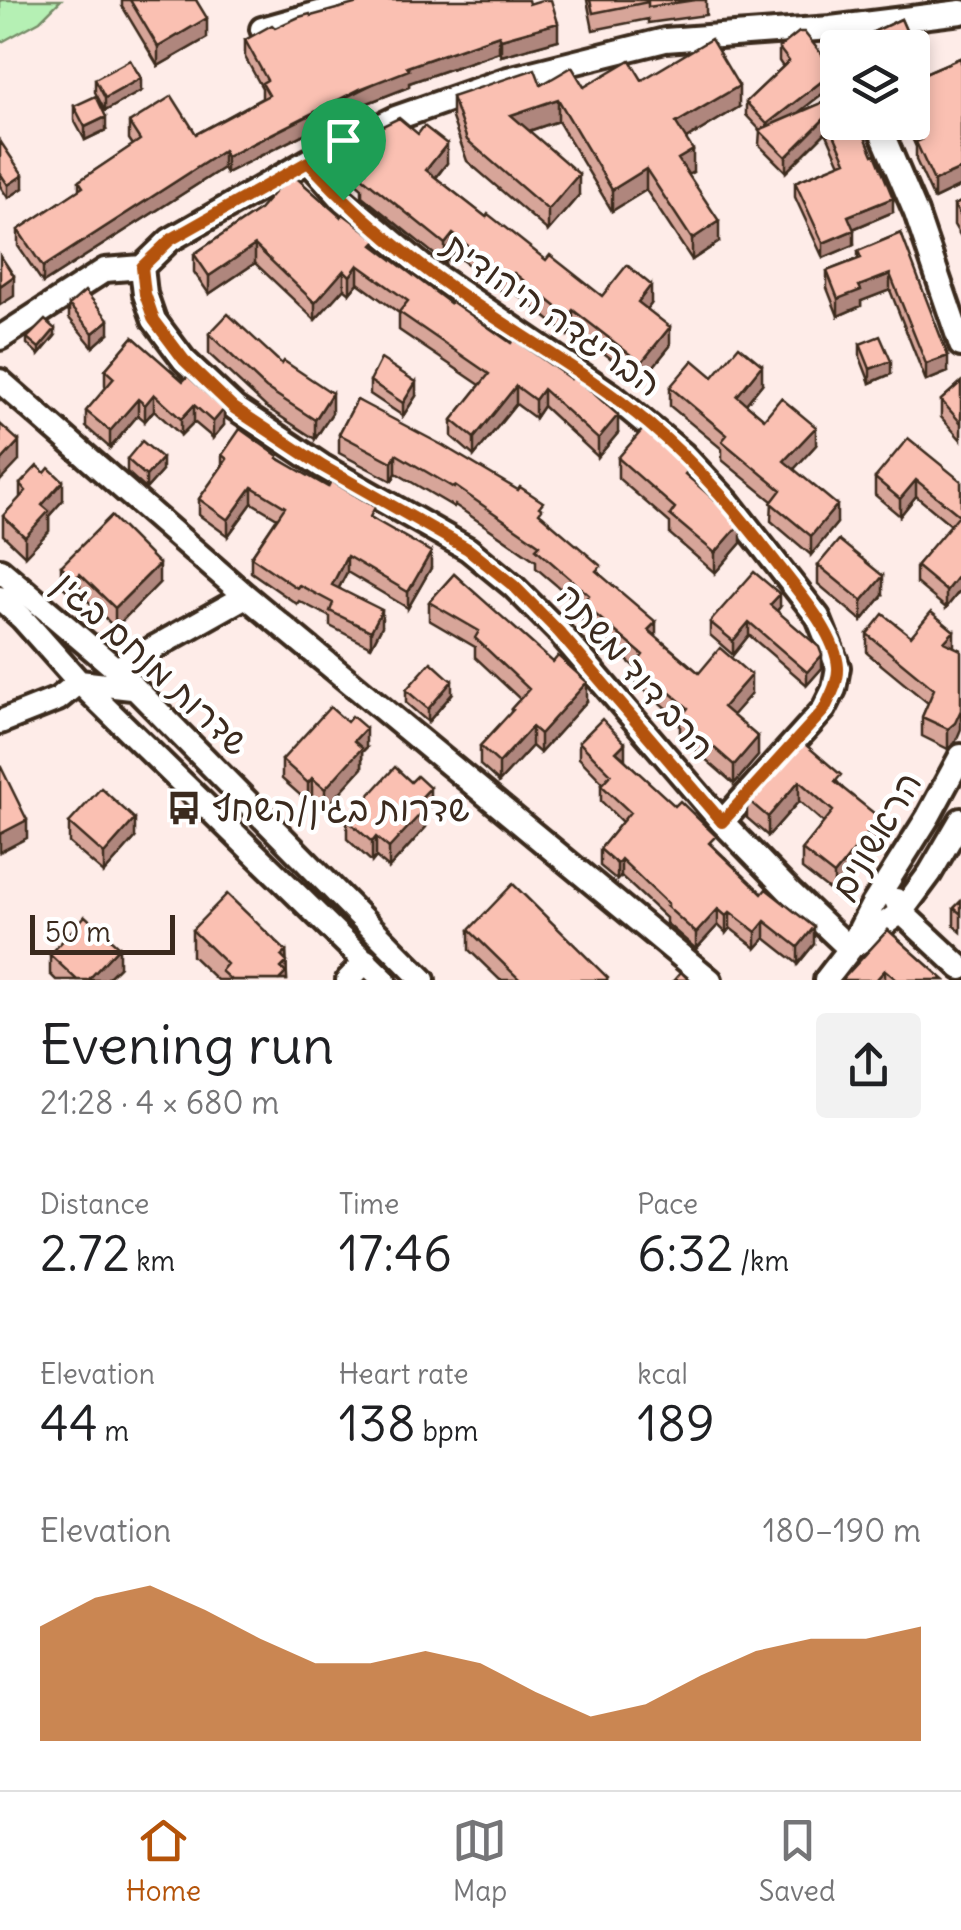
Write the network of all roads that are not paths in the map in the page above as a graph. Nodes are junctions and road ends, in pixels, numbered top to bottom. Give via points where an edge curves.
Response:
1 (365, 0) edge
2 (961, 12) edge
3 (262, 29) edge
4 (874, 30) edge
5 (820, 38) edge
6 (885, 140) edge
7 (308, 162) junction
8 (142, 267) junction
9 (0, 338) edge
10 (961, 345) edge
11 (0, 382) edge
12 (0, 570) edge
13 (246, 596) junction
14 (0, 598) edge
15 (116, 669) junction
16 (79, 682) junction
17 (132, 688) junction
18 (0, 722) edge
19 (961, 756) edge
20 (961, 820) edge
21 (722, 822) junction
22 (900, 862) junction
23 (901, 912) junction
24 (850, 949) junction
25 (366, 961) junction
26 (961, 968) edge
27 (348, 980) edge
28 (384, 980) edge
29 (423, 980) edge
30 (710, 980) edge
31 (826, 980) edge

1 - 3 street
2 - 4 street
5 - 7 street via 665,40 508,79 396,118
6 - 10 street
7 - 8 street via 170,240
7 - 21 street, הבריגדה היהודית via 422,266 613,396 683,454 818,617 838,667 834,689 824,710
8 - 9 street via 105,270
8 - 21 street, הרב דוד משתה via 154,320 234,408 468,549 514,586
11 - 13 street
12 - 15 street, שדרות מנחם בגין
13 - 15 street
13 - 30 street
14 - 16 street, שדרות מנחם בגין
15 - 17 street, שדרות מנחם בגין
16 - 17 street
16 - 18 street via 58,700
16 - 25 street, שדרות מנחם בגין
17 - 29 street, שדרות מנחם בגין
19 - 22 street, הראשונים
20 - 23 street, הראשונים
21 - 24 street, הרב דוד משתה
22 - 23 street via 895,882
22 - 24 street, הראשונים
23 - 24 street, הראשונים
23 - 26 street
24 - 31 street, הראשונים
25 - 27 street
25 - 28 street, שדרות מנחם בגין

